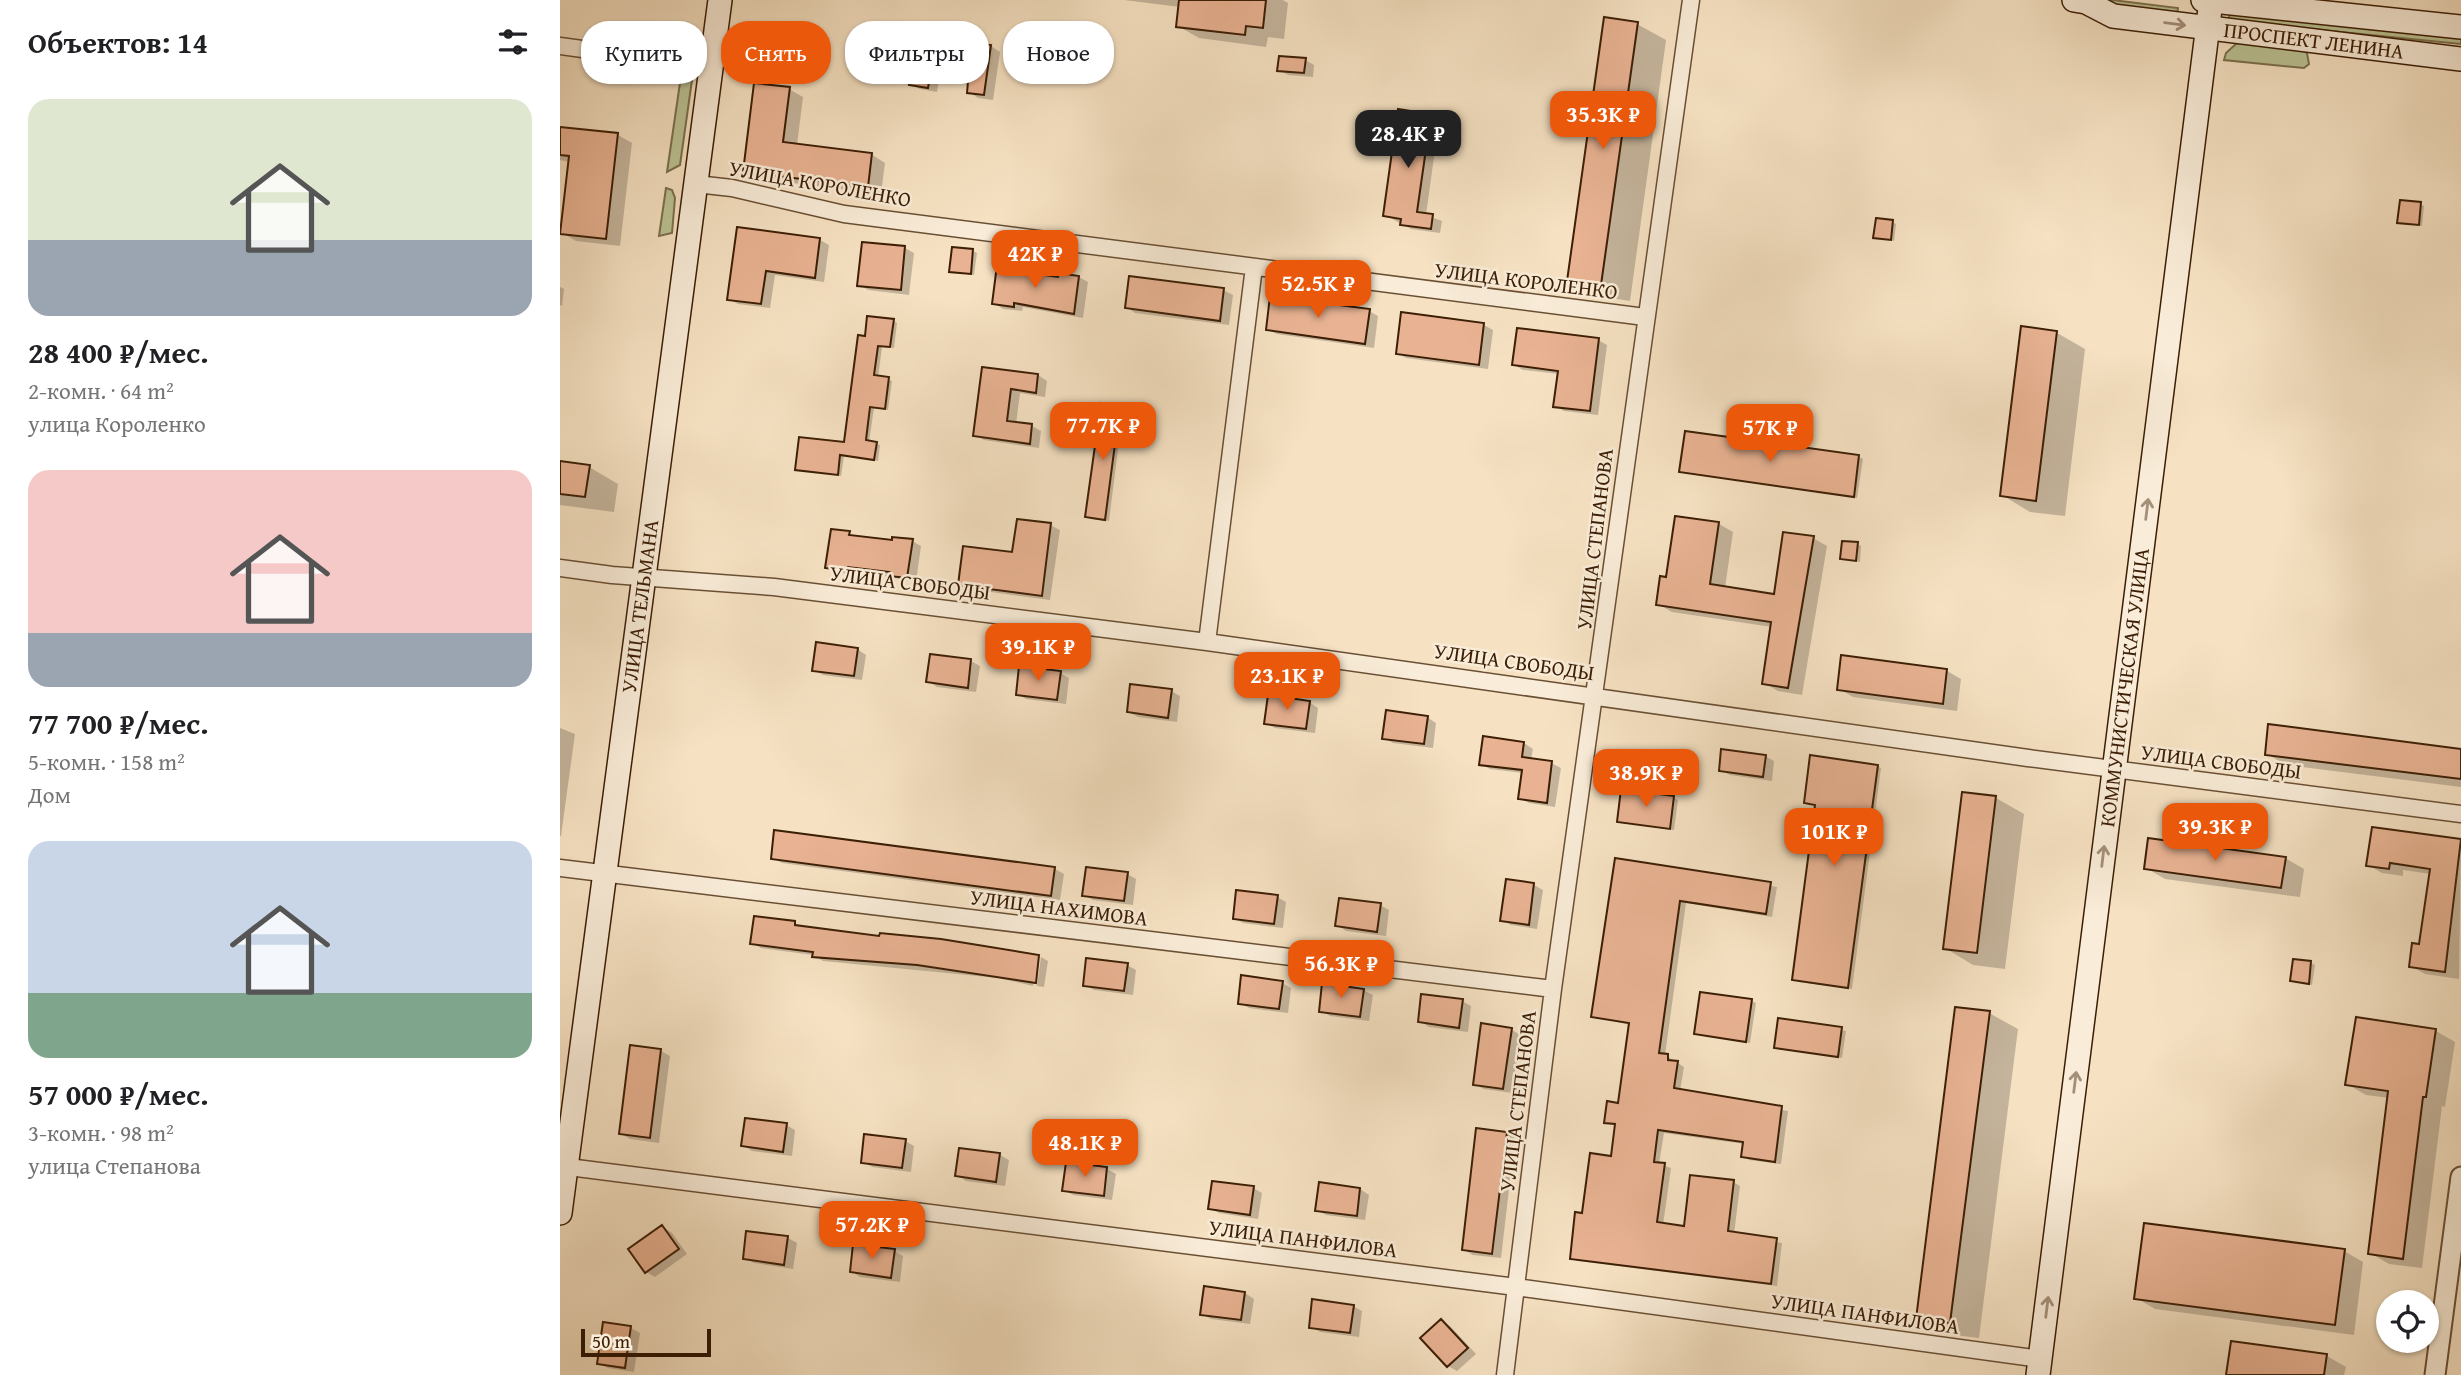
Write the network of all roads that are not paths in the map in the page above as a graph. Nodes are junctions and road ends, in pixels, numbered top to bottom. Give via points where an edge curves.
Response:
1 (720, 0) edge
2 (1691, 0) edge
3 (2203, 0) edge
4 (2084, 1) edge
5 (2211, 1) edge
6 (2461, 27) edge
7 (2208, 28) junction
8 (560, 46) edge
9 (2461, 60) edge
10 (712, 66) junction
11 (696, 184) junction
12 (1254, 267) junction
13 (1644, 317) junction
14 (560, 568) edge
15 (644, 576) junction
16 (1207, 642) junction
17 (1596, 694) junction
18 (2114, 769) junction
19 (2461, 814) edge
20 (560, 868) edge
21 (605, 874) junction
22 (1553, 989) junction
23 (563, 1166) edge
24 (2461, 1177) edge
25 (2459, 1205) edge
26 (560, 1213) edge
27 (1516, 1287) junction
28 (2039, 1367) edge
29 (1505, 1375) edge
30 (2435, 1375) edge

1 - 10 main road, УЛИЦА ТЕЛЬМАНА
2 - 13 street, УЛИЦА СТЕПАНОВА
3 - 5 main road, ПРОСПЕКТ ЛЕНИНА
4 -> 7 main road, ПРОСПЕКТ ЛЕНИНА via 2113,16
5 - 6 main road, ПРОСПЕКТ ЛЕНИНА
5 - 7 main road, КОММУНИСТИЧЕСКАЯ УЛИЦА
7 - 9 main road, ПРОСПЕКТ ЛЕНИНА
18 -> 7 main road, КОММУНИСТИЧЕСКАЯ УЛИЦА
8 - 10 street
10 - 11 main road, УЛИЦА ТЕЛЬМАНА
11 - 12 street, УЛИЦА КОРОЛЕНКО via 844,214
11 - 15 main road, УЛИЦА ТЕЛЬМАНА
12 - 13 street, УЛИЦА КОРОЛЕНКО
12 - 16 street
13 - 17 street, УЛИЦА СТЕПАНОВА
14 - 15 street, УЛИЦА СВОБОДЫ
15 - 16 street, УЛИЦА СВОБОДЫ via 774,587
15 - 21 main road, УЛИЦА ТЕЛЬМАНА
16 - 17 street, УЛИЦА СВОБОДЫ
17 - 18 street, УЛИЦА СВОБОДЫ
17 - 22 street, УЛИЦА СТЕПАНОВА
18 - 19 street, УЛИЦА СВОБОДЫ
28 -> 18 main road, КОММУНИСТИЧЕСКАЯ УЛИЦА
20 - 21 street, УЛИЦА НАХИМОВА
21 - 22 street, УЛИЦА НАХИМОВА
21 - 23 main road, УЛИЦА ТЕЛЬМАНА
22 - 27 street, УЛИЦА СТЕПАНОВА
23 - 26 main road, УЛИЦА ТЕЛЬМАНА
23 - 27 street, УЛИЦА ПАНФИЛОВА
24 - 25 street
25 - 30 street
27 - 28 street, УЛИЦА ПАНФИЛОВА
27 - 29 street, УЛИЦА СТЕПАНОВА

